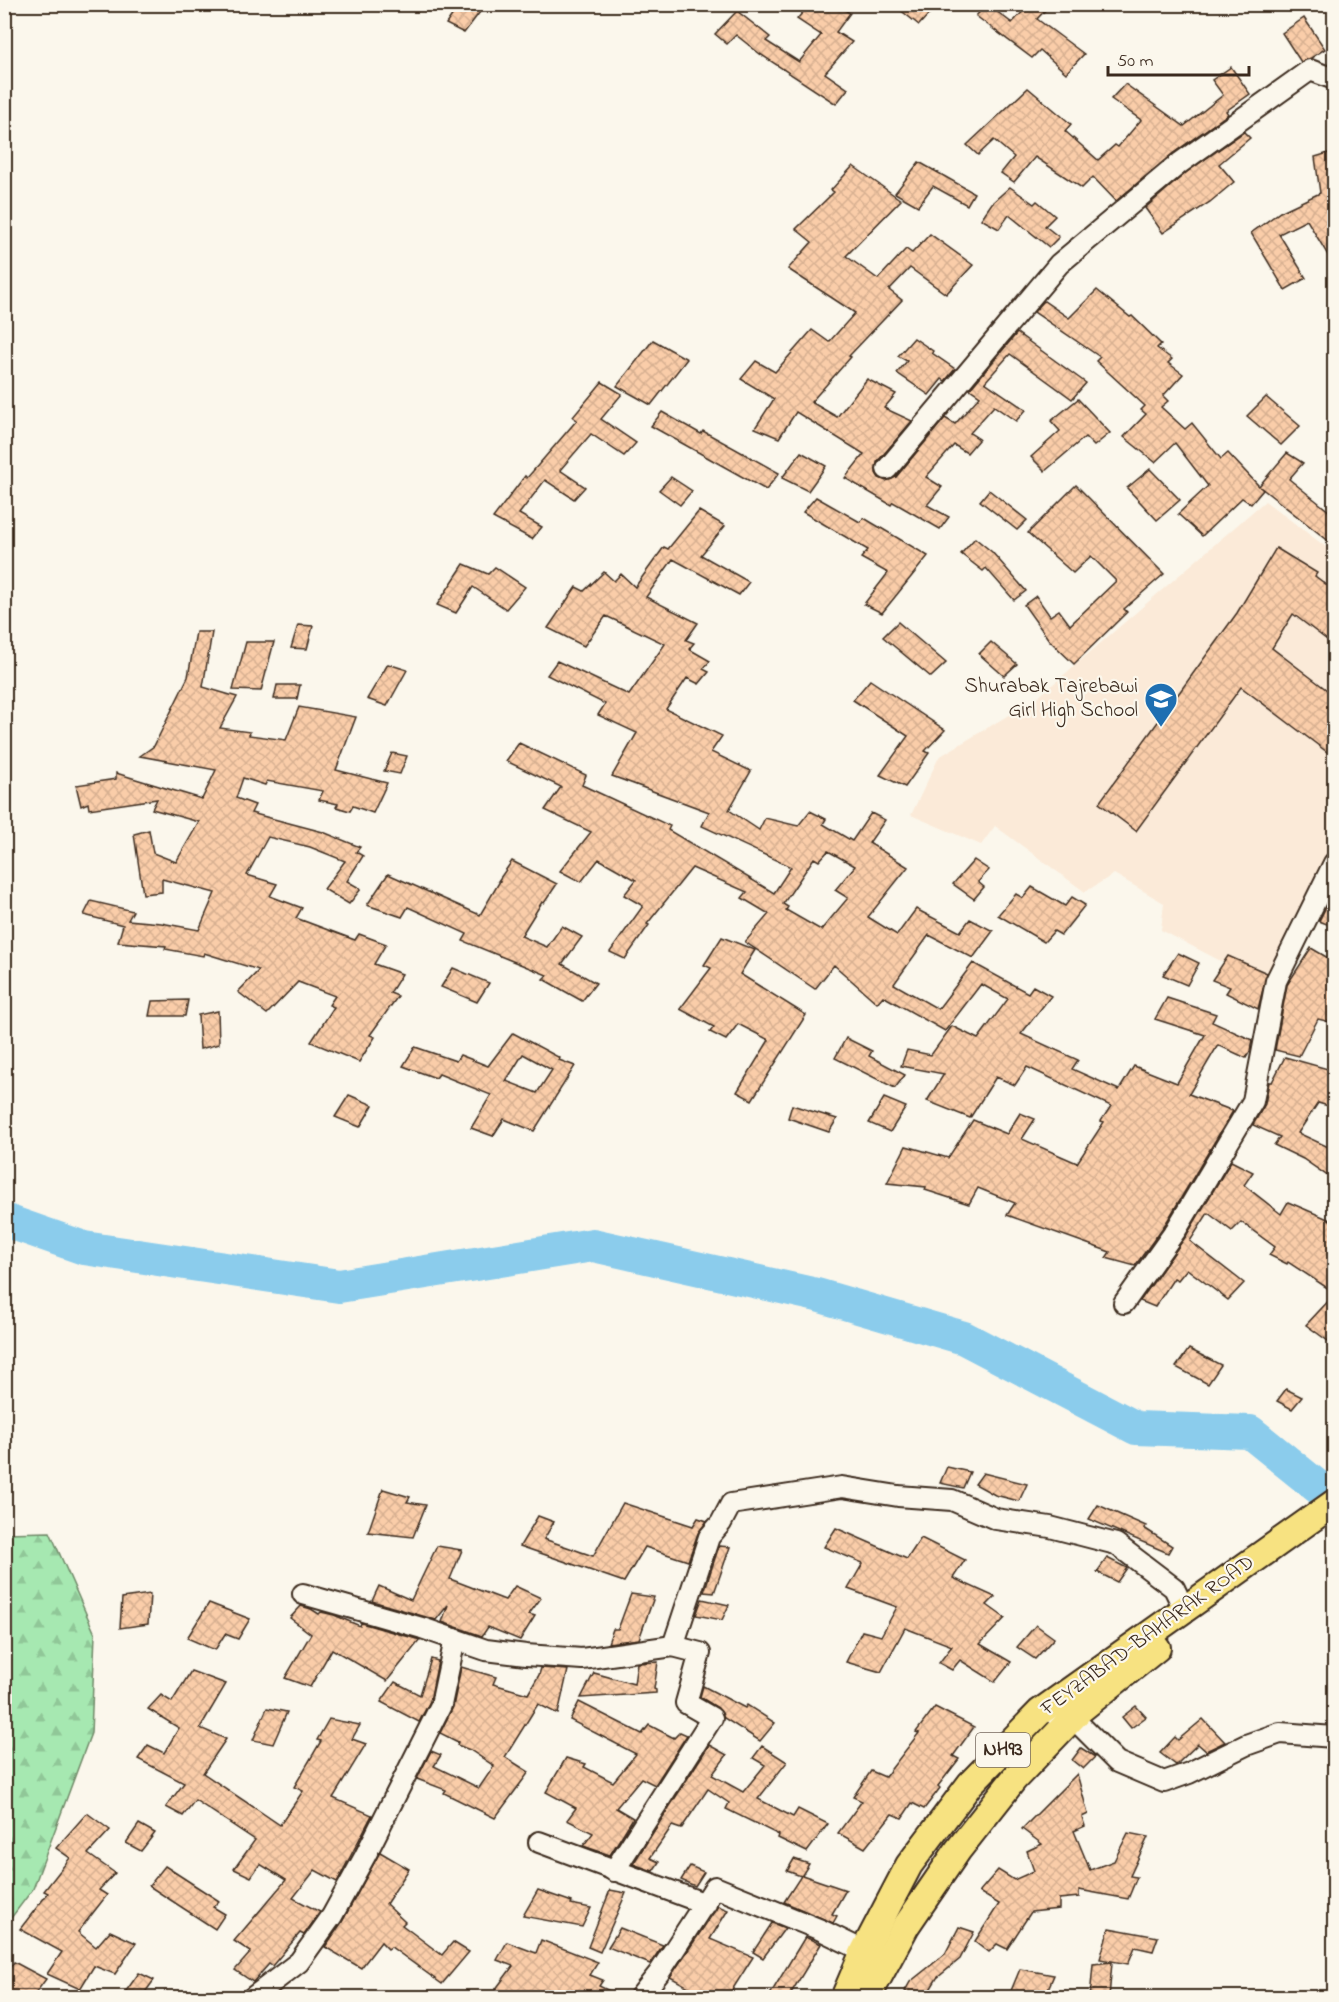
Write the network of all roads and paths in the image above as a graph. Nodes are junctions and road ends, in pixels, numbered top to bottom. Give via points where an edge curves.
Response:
1 (1335, 79) edge
2 (887, 469) dead end
3 (1335, 863) edge
4 (1124, 1304) dead end
5 (1335, 1503) edge
6 (1335, 1521) edge
7 (1243, 1577) junction
8 (303, 1594) dead end
9 (1184, 1609) junction
10 (455, 1639) junction
11 (673, 1646) junction
12 (1040, 1712) junction
13 (1069, 1722) junction
14 (1335, 1737) edge
15 (539, 1842) dead end
16 (614, 1871) junction
17 (706, 1904) junction
18 (864, 1951) junction
19 (252, 1998) edge
20 (639, 1998) edge
21 (844, 1998) edge
22 (867, 1998) edge

1 - 2 street via 1310,70 1180,163 1059,264
3 - 4 street via 1276,981 1253,1101 1176,1230
5 - 7 main road, FEYZABAD-BAHARAK ROAD / NH93
6 - 7 main road, FEYZABAD-BAHARAK ROAD / NH93
7 - 9 main road, FEYZABAD-BAHARAK ROAD / NH93
7 - 13 main road, FEYZABAD-BAHARAK ROAD / NH93 via 1081,1708
8 - 10 street
9 - 11 street via 1174,1588 1116,1544 1050,1527 996,1519 952,1500 842,1487 731,1504 709,1537
9 - 12 main road, FEYZABAD-BAHARAK ROAD / NH93
10 - 11 street via 486,1650 582,1659
10 - 19 street via 441,1705 332,1916 299,1962
11 - 16 street via 700,1653 686,1703 712,1718
12 - 13 street
12 - 18 main road, FEYZABAD-BAHARAK ROAD / NH93 via 970,1784 909,1865
13 - 14 street via 1080,1725 1117,1762 1164,1782 1280,1733
13 - 22 main road, FEYZABAD-BAHARAK ROAD / NH93 via 1014,1779 958,1850 906,1926
15 - 16 street
16 - 17 street
17 - 18 street via 716,1887
17 - 20 street
18 - 21 main road, FEYZABAD-BAHARAK ROAD / NH93

